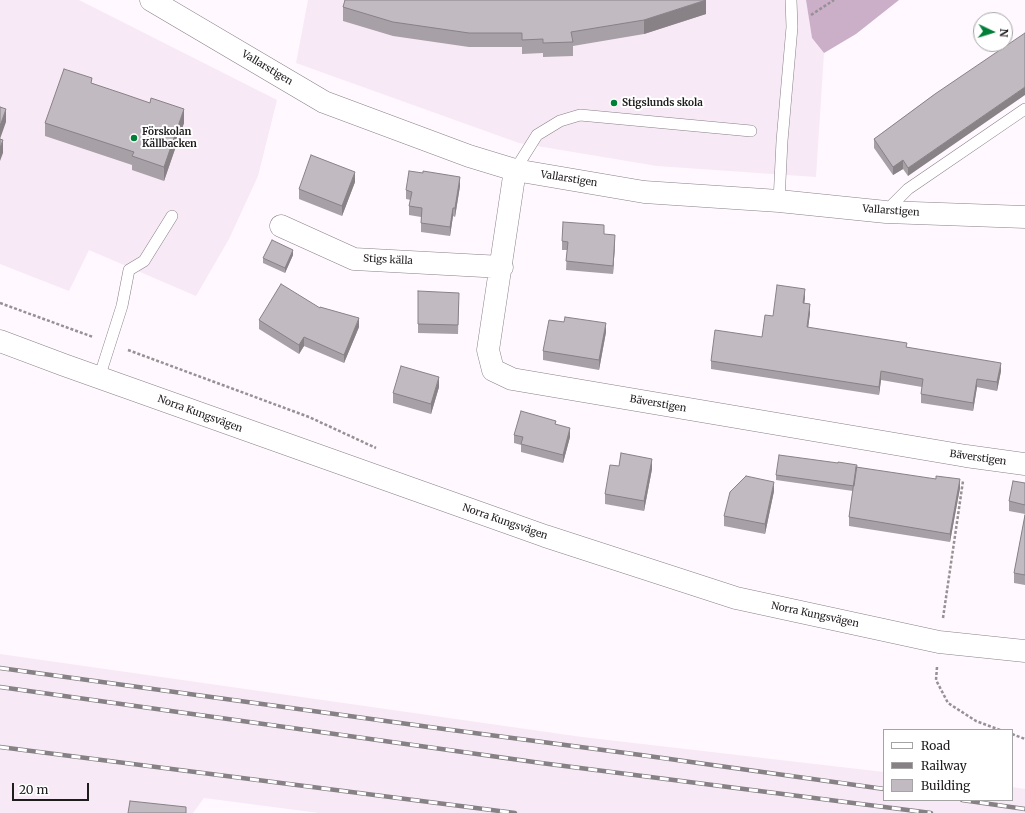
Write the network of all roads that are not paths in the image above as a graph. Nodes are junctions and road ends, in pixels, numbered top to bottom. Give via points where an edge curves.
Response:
1 (151, 0) edge
2 (791, 0) edge
3 (1025, 109) edge
4 (751, 131) dead end
5 (515, 170) junction
6 (779, 201) junction
7 (886, 212) junction
8 (172, 216) dead end
9 (1025, 217) edge
10 (281, 226) dead end
11 (502, 266) junction
12 (0, 341) edge
13 (99, 378) junction
14 (1025, 464) edge
15 (1025, 651) edge

1 - 5 street, Vallarstigen via 324,102 469,156
2 - 6 lane via 792,27
3 - 7 lane via 908,189
4 - 5 lane via 580,115 560,122 537,135
5 - 6 street, Vallarstigen via 644,192
5 - 11 street, Bäverstigen
6 - 7 street, Vallarstigen
7 - 9 street, Vallarstigen
8 - 13 lane via 144,261 129,270 122,306
10 - 11 street, Stigs källa via 354,258
11 - 14 street, Bäverstigen via 488,350 493,370 512,379
12 - 13 street, Norra Kungsvägen
13 - 15 street, Norra Kungsvägen via 544,536 736,598 939,642

